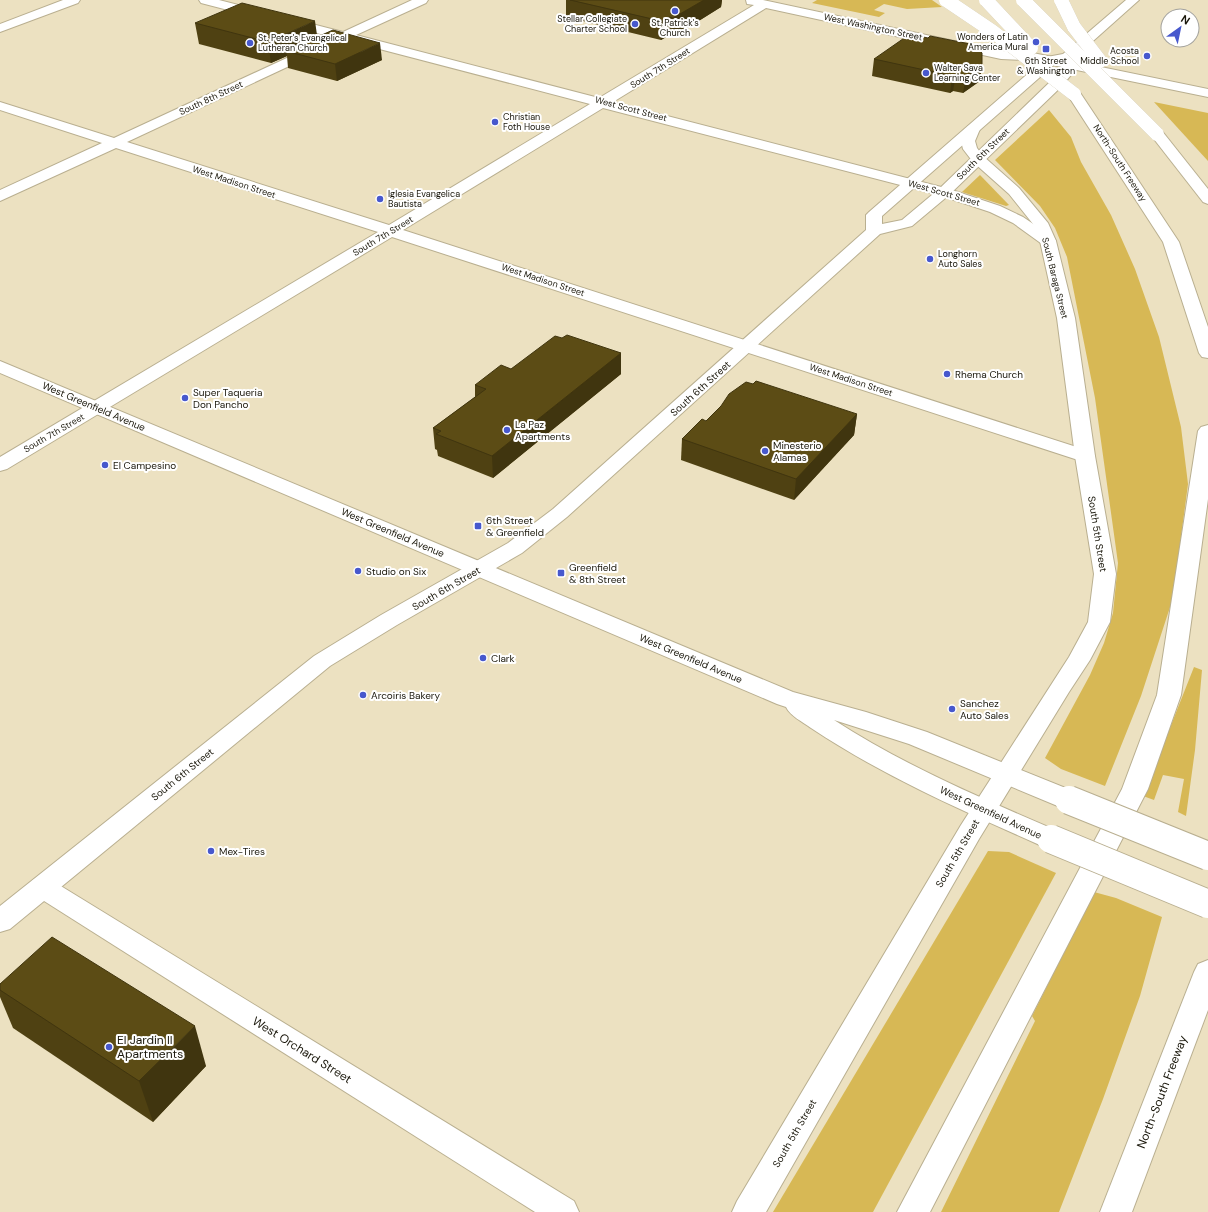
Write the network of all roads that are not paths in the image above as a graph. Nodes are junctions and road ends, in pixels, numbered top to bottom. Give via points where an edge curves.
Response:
1 (74, 0) edge
2 (205, 0) edge
3 (422, 0) edge
4 (746, 0) edge
5 (946, 0) edge
6 (986, 0) edge
7 (1023, 0) edge
8 (1061, 0) edge
9 (1132, 0) edge
10 (764, 4) junction
11 (0, 28) edge
12 (346, 36) junction
13 (1001, 55) junction
14 (1052, 60) junction
15 (1068, 66) junction
16 (1040, 70) junction
17 (1208, 93) edge
18 (1074, 94) junction
19 (604, 102) junction
20 (0, 106) edge
21 (1208, 106) edge
22 (973, 128) junction
23 (1157, 134) junction
24 (113, 143) junction
25 (978, 159) junction
26 (911, 183) junction
27 (944, 192) junction
28 (0, 196) edge
29 (1208, 199) edge
30 (390, 231) junction
31 (874, 232) junction
32 (1048, 241) junction
33 (747, 346) junction
34 (1208, 354) edge
35 (0, 366) edge
36 (97, 408) junction
37 (1208, 431) edge
38 (1085, 456) junction
39 (0, 465) edge
40 (480, 569) junction
41 (785, 698) junction
42 (1005, 774) junction
43 (983, 810) junction
44 (1208, 856) edge
45 (42, 887) junction
46 (1208, 904) edge
47 (0, 921) edge
48 (1208, 972) edge
49 (563, 1212) edge
50 (748, 1212) edge
51 (913, 1212) edge
52 (1116, 1212) edge

1 - 11 main road
2 - 12 main road, West Scott Street
3 - 12 main road, South 8th Street
4 - 10 main road, West Washington Street
5 - 18 main road, bridge via 992,31
6 - 18 main road, North-South Freeway, bridge
7 - 23 main road, bridge
8 - 23 main road, bridge via 1074,26
9 - 15 main road, South 6th Street
10 - 13 main road, West Washington Street
10 - 19 main road, South 7th Street
12 - 19 main road, West Scott Street
12 - 24 main road, South 8th Street
13 - 14 main road, West Washington Street
13 - 16 main road, West Washington Street via 1018,64
14 - 15 main road, South 6th Street
14 - 16 main road, South 6th Street
15 - 16 main road, West Washington Street
15 - 17 main road, West Washington Street
15 - 21 main road, West Washington Street
15 - 25 main road, South 6th Street
16 - 22 main road, South 6th Street
18 - 34 main road, North-South Freeway via 1172,242
19 - 26 main road, West Scott Street
19 - 30 main road, South 7th Street
20 - 24 main road, West Madison Street
22 - 25 main road, South Baraga Street via 968,141 970,149
22 - 26 main road, South 6th Street
23 - 29 main road
24 - 28 main road, South 8th Street
24 - 30 main road, West Madison Street
25 - 27 main road, South 6th Street
25 - 32 main road, South Baraga Street via 1014,191 1040,223
26 - 27 main road, West Scott Street
26 - 31 main road, South 6th Street via 874,214
27 - 31 main road, South 6th Street via 907,223
27 - 32 main road, West Scott Street via 995,209 1018,220
30 - 33 main road, West Madison Street
30 - 36 main road, South 7th Street
31 - 33 main road, South 6th Street
32 - 38 main road, South Baraga Street via 1066,318
33 - 38 main road, West Madison Street
33 - 40 main road, South 6th Street via 560,513 515,548
35 - 36 main road, West Greenfield Avenue
36 - 39 main road, South 7th Street
36 - 40 main road, West Greenfield Avenue
37 - 51 main road via 1169,695 1134,789
38 - 42 main road, South 5th Street via 1105,574 1099,622 1079,660
40 - 41 main road, West Greenfield Avenue
40 - 45 main road, South 6th Street via 322,661
41 - 42 main road, West Greenfield Avenue via 918,738
41 - 43 main road, West Greenfield Avenue via 828,728
42 - 43 main road, South 5th Street
42 - 44 main road, West Greenfield Avenue, bridge
43 - 46 main road, West Greenfield Avenue, bridge
43 - 50 main road, South 5th Street
45 - 47 main road, South 6th Street
45 - 49 main road, West Orchard Street
48 - 52 main road, North-South Freeway

